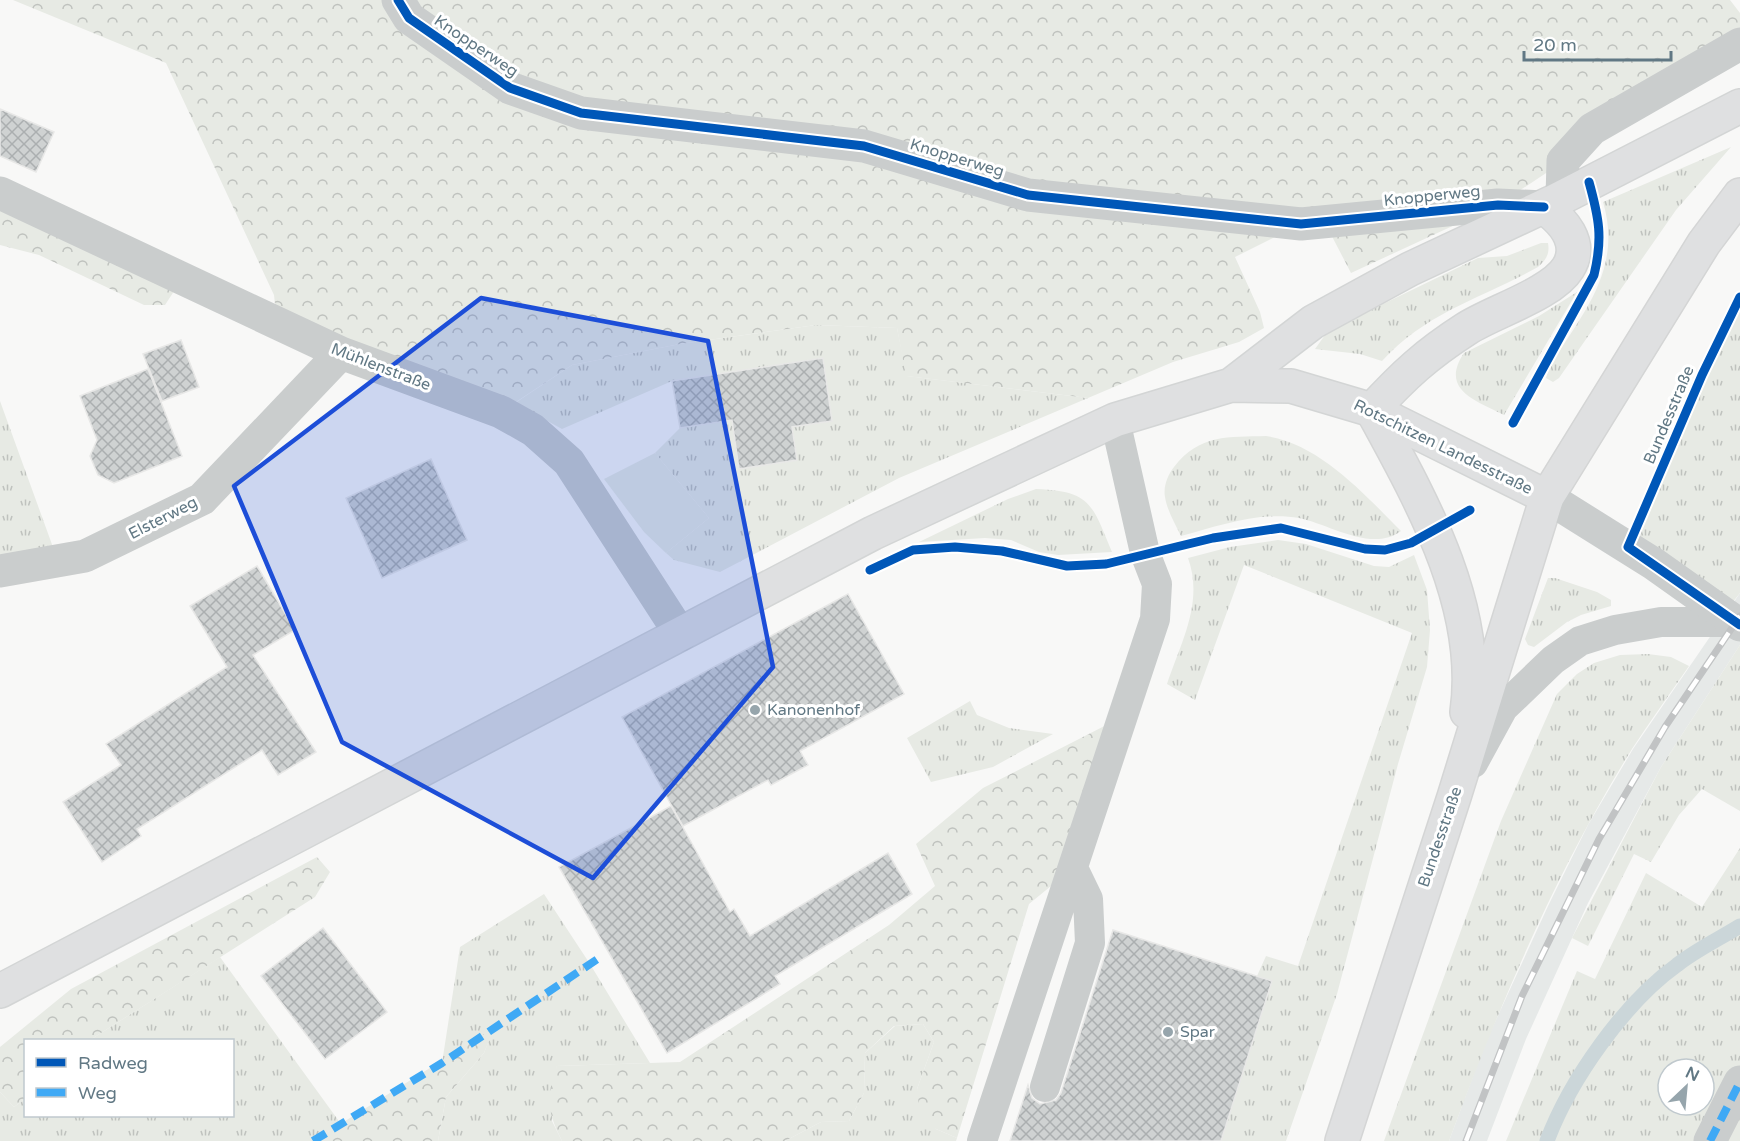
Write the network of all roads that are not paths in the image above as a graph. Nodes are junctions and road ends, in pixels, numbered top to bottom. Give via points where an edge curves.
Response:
1 (398, 0) edge
2 (1740, 44) edge
3 (1740, 106) edge
4 (0, 194) edge
5 (1740, 195) edge
6 (1553, 202) junction
7 (341, 353) junction
8 (1231, 385) junction
9 (1372, 410) junction
10 (1115, 420) junction
11 (1547, 497) junction
12 (0, 571) edge
13 (1738, 623) edge
14 (681, 635) junction
15 (1454, 797) junction
16 (1073, 868) junction
17 (0, 991) edge
18 (1740, 1082) edge
19 (1046, 1088) dead end
20 (982, 1141) edge
21 (1342, 1141) edge
22 (1710, 1141) edge

1 - 6 street, Knopperweg via 409,18 510,88 581,113 864,146 1028,195 1301,224
2 - 6 street via 1592,129 1563,161
3 - 6 main road
4 - 7 street, Mühlenstraße
5 - 11 main road, Bundesstraße via 1704,243
6 - 8 main road via 1410,268 1313,322
6 - 9 main road via 1568,229 1573,253 1568,270 1435,350 1409,370
7 - 12 street, Elsterweg via 202,499 85,556
7 - 14 street, Mühlenstraße via 501,412 534,430 569,462
8 - 9 main road, Rotschitzen Landesstraße via 1291,386
8 - 10 main road
9 - 11 main road, Rotschitzen Landesstraße
9 - 15 main road via 1414,489 1462,612 1471,683
10 - 14 main road via 873,533
10 - 16 lane via 1144,553 1157,584 1155,619
11 - 13 street
11 - 15 main road, Bundesstraße
13 - 15 lane via 1661,622 1580,641 1553,660 1503,708
14 - 17 main road
15 - 21 main road, Bundesstraße
16 - 19 lane via 1088,899 1090,942
16 - 20 lane
18 - 22 street

